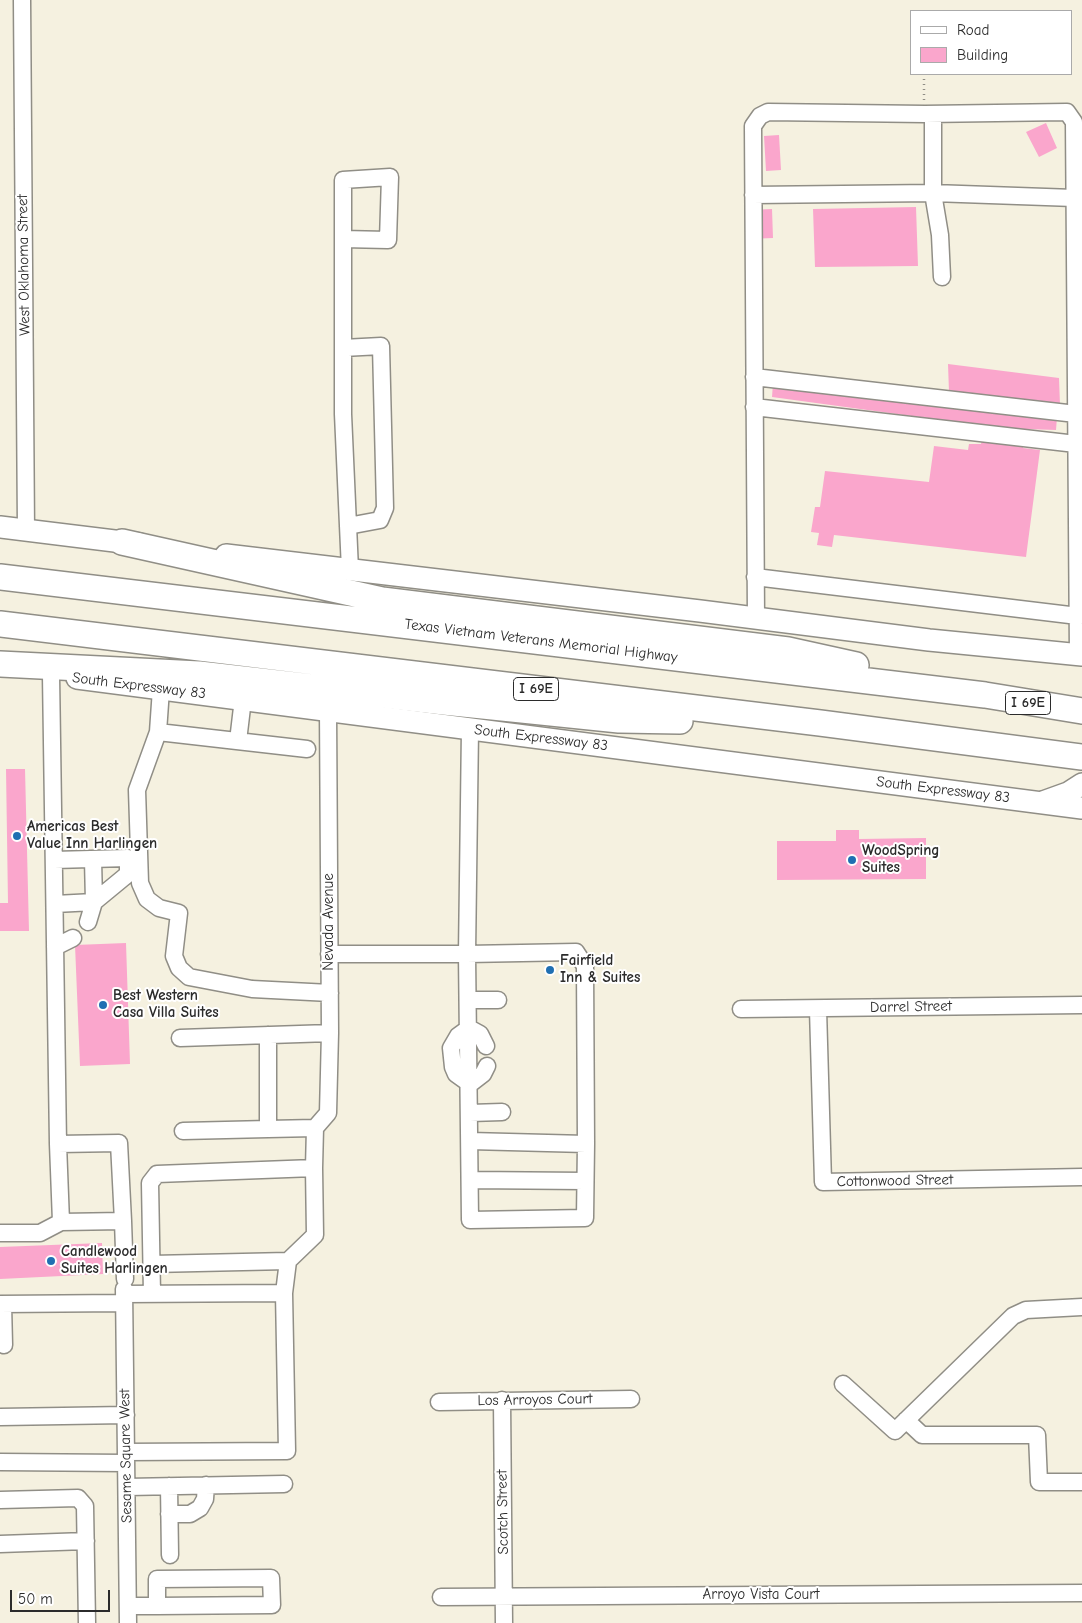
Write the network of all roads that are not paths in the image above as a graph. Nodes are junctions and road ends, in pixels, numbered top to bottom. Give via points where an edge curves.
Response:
1 (22, 0) edge
2 (929, 114) junction
3 (933, 193) junction
4 (754, 195) junction
5 (1074, 198) junction
6 (343, 239) junction
7 (942, 277) dead end
8 (343, 348) junction
9 (754, 377) junction
10 (754, 406) junction
11 (1076, 414) junction
12 (1076, 444) junction
13 (348, 526) junction
14 (0, 527) edge
15 (26, 530) junction
16 (122, 542) junction
17 (350, 570) junction
18 (0, 577) edge
19 (755, 577) junction
20 (1078, 616) junction
21 (756, 618) junction
22 (0, 624) edge
23 (1078, 657) edge
24 (0, 664) edge
25 (0, 668) edge
26 (51, 675) junction
27 (161, 689) junction
28 (985, 695) junction
29 (243, 699) junction
30 (328, 710) junction
31 (1077, 711) edge
32 (820, 723) junction
33 (470, 729) junction
34 (158, 732) junction
35 (238, 741) junction
36 (308, 749) dead end
37 (1077, 757) edge
38 (1082, 784) edge
39 (1041, 802) junction
40 (1082, 808) edge
41 (93, 859) junction
42 (54, 860) junction
43 (94, 902) junction
44 (54, 904) junction
45 (88, 922) dead end
46 (73, 938) dead end
47 (55, 947) junction
48 (329, 954) junction
49 (467, 954) junction
50 (330, 993) junction
51 (468, 1000) junction
52 (498, 1000) dead end
53 (1082, 1005) edge
54 (818, 1008) junction
55 (741, 1009) dead end
56 (469, 1028) junction
57 (330, 1033) junction
58 (268, 1035) junction
59 (180, 1038) dead end
60 (486, 1046) dead end
61 (487, 1066) dead end
62 (470, 1084) junction
63 (502, 1112) dead end
64 (470, 1113) junction
65 (315, 1128) junction
66 (268, 1129) junction
67 (183, 1131) dead end
68 (470, 1142) junction
69 (58, 1144) junction
70 (586, 1144) junction
71 (314, 1168) junction
72 (1082, 1178) edge
73 (470, 1180) junction
74 (585, 1181) junction
75 (122, 1221) junction
76 (61, 1222) junction
77 (0, 1233) edge
78 (288, 1261) junction
79 (152, 1264) junction
80 (124, 1291) junction
81 (284, 1293) junction
82 (152, 1294) junction
83 (1, 1304) edge
84 (1082, 1307) edge
85 (4, 1345) dead end
86 (843, 1384) dead end
87 (630, 1399) dead end
88 (502, 1400) junction
89 (439, 1402) dead end
90 (126, 1415) junction
91 (0, 1417) edge
92 (906, 1420) junction
93 (126, 1457) junction
94 (0, 1462) edge
95 (1082, 1482) edge
96 (284, 1484) dead end
97 (206, 1485) junction
98 (169, 1486) junction
99 (126, 1487) junction
100 (0, 1500) edge
101 (169, 1514) junction
102 (86, 1540) junction
103 (0, 1544) edge
104 (170, 1554) dead end
105 (1082, 1592) edge
106 (441, 1597) dead end
107 (504, 1597) junction
108 (128, 1606) junction
109 (157, 1606) junction
110 (87, 1623) edge
111 (128, 1623) edge
112 (504, 1623) edge

1 - 15 street, West Oklahoma Street
2 - 3 street
2 - 4 street via 768,112 760,116 753,126
2 - 5 street via 1067,112 1074,122
3 - 4 street
3 - 5 street
3 - 7 street
4 - 9 street
5 - 11 street
6 - 6 street via 343,180 390,177 388,240
6 - 8 street
8 - 13 street
8 - 13 street via 381,346 386,508 380,520
9 - 10 street
9 - 11 street
10 - 12 street
10 - 19 street
11 - 12 street
12 - 20 street
13 - 17 street
14 - 15 main road
15 - 16 main road
16 - 17 main road
16 - 28 highway via 382,600 788,650
17 - 21 main road
18 - 28 highway, Texas Vietnam Veterans Memorial Highway / I 69E
19 - 20 street
19 - 21 street
20 - 23 street
21 - 23 main road
22 - 32 highway, I 69E
24 - 32 highway via 199,674 619,720
25 - 26 main road, South Expressway 83
26 - 27 main road, South Expressway 83
26 - 42 street
27 - 29 main road, South Expressway 83
27 - 34 street
28 - 31 highway, Texas Vietnam Veterans Memorial Highway / I 69E
29 - 30 main road, South Expressway 83
29 - 35 street
30 - 33 main road, South Expressway 83
30 - 48 street, Nevada Avenue
32 - 37 highway, I 69E
33 - 39 main road, South Expressway 83
33 - 49 street
34 - 35 street
34 - 50 street via 137,790 140,883 147,898 159,908 179,913 174,956 180,968 189,977 252,989
35 - 36 street
38 - 39 main road via 1068,793
39 - 40 main road, South Expressway 83
41 - 42 street
41 - 43 street
41 - 43 street via 128,858 128,874
42 - 44 street
43 - 44 street
43 - 45 street
44 - 47 street
46 - 47 street
47 - 69 street
48 - 49 street
48 - 50 street, Nevada Avenue
49 - 51 street
49 - 70 street via 576,952 585,966
50 - 57 street, Nevada Avenue
51 - 52 street
51 - 56 street
53 - 54 street, Darrel Street
54 - 55 street, Darrel Street
54 - 72 street, Cottonwood Street via 822,1182
56 - 60 street via 480,1034
56 - 62 street via 458,1036 451,1048 456,1074
57 - 58 street
57 - 65 street, Nevada Avenue via 328,1113
58 - 59 street
58 - 66 street
61 - 62 street via 483,1074
62 - 64 street
63 - 64 street
64 - 68 street
65 - 66 street
65 - 71 street
66 - 67 street
68 - 70 street
68 - 73 street
69 - 75 street, Sesame Square West via 119,1143
69 - 76 street
70 - 74 street
71 - 78 street via 315,1235
71 - 79 street via 158,1174 150,1182
73 - 74 street
73 - 74 street via 470,1220 585,1218
75 - 76 street
75 - 80 street, Sesame Square West
76 - 77 street via 40,1232
78 - 79 street
78 - 81 street
79 - 82 street
80 - 82 street
80 - 83 street
80 - 90 street, Sesame Square West
81 - 82 street
81 - 93 street via 287,1451
83 - 85 street
84 - 92 street via 1026,1310 1013,1316
86 - 92 street via 895,1431
87 - 88 street, Los Arroyos Court
88 - 89 street, Los Arroyos Court
88 - 107 street, Scotch Street
90 - 91 street
90 - 93 street, Sesame Square West
92 - 95 street via 922,1435 1037,1435 1039,1482
93 - 94 street
93 - 99 street, Sesame Square West
96 - 97 street
97 - 98 street
97 - 101 street via 206,1499 200,1508 190,1514
98 - 99 street
98 - 101 street
99 - 108 street, Sesame Square West
100 - 102 street via 78,1498 85,1506
101 - 104 street
102 - 103 street
102 - 110 street
105 - 107 street, Arroyo Vista Court
106 - 107 street, Arroyo Vista Court
107 - 112 street, Scotch Street
108 - 109 street
108 - 111 street, Sesame Square West
109 - 109 street via 272,1605 271,1578 157,1579

